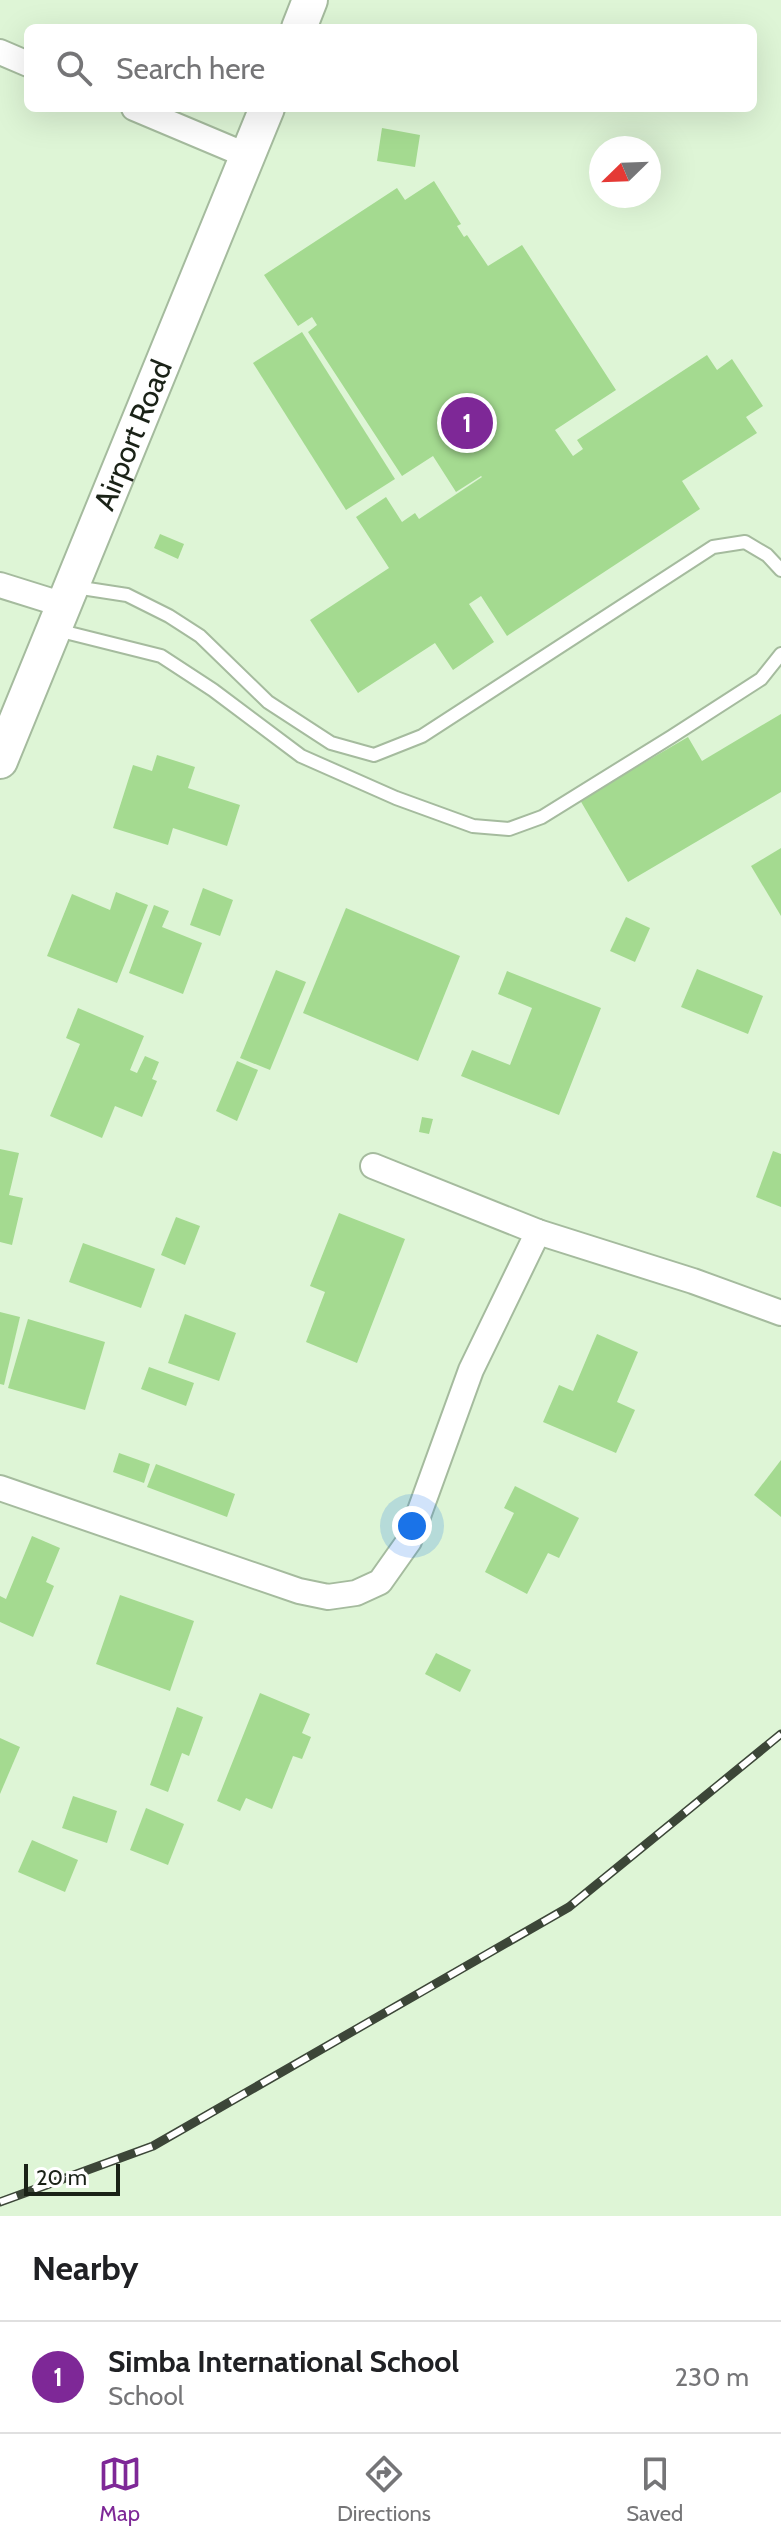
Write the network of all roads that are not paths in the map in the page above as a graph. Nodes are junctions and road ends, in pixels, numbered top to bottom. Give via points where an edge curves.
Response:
1 (310, 0) edge
2 (301, 24) edge
3 (0, 52) edge
4 (24, 62) edge
5 (144, 112) edge
6 (265, 112) edge
7 (248, 156) junction
8 (781, 570) edge
9 (0, 585) edge
10 (63, 607) junction
11 (781, 654) edge
12 (0, 761) edge
13 (373, 1166) dead end
14 (538, 1232) junction
15 (781, 1313) edge
16 (0, 1488) edge

1 - 2 street
3 - 4 street
5 - 7 street
6 - 7 street, Airport Road
7 - 10 street, Airport Road
8 - 10 lane via 745,542 713,547 422,736 374,755 331,743 268,702 200,636 127,595
9 - 10 street
10 - 11 lane via 161,656 301,756 473,826 509,829 542,817 748,688
10 - 12 street, Airport Road
13 - 14 street
14 - 15 street
14 - 16 street via 471,1370 409,1541 380,1582 328,1597 299,1591

